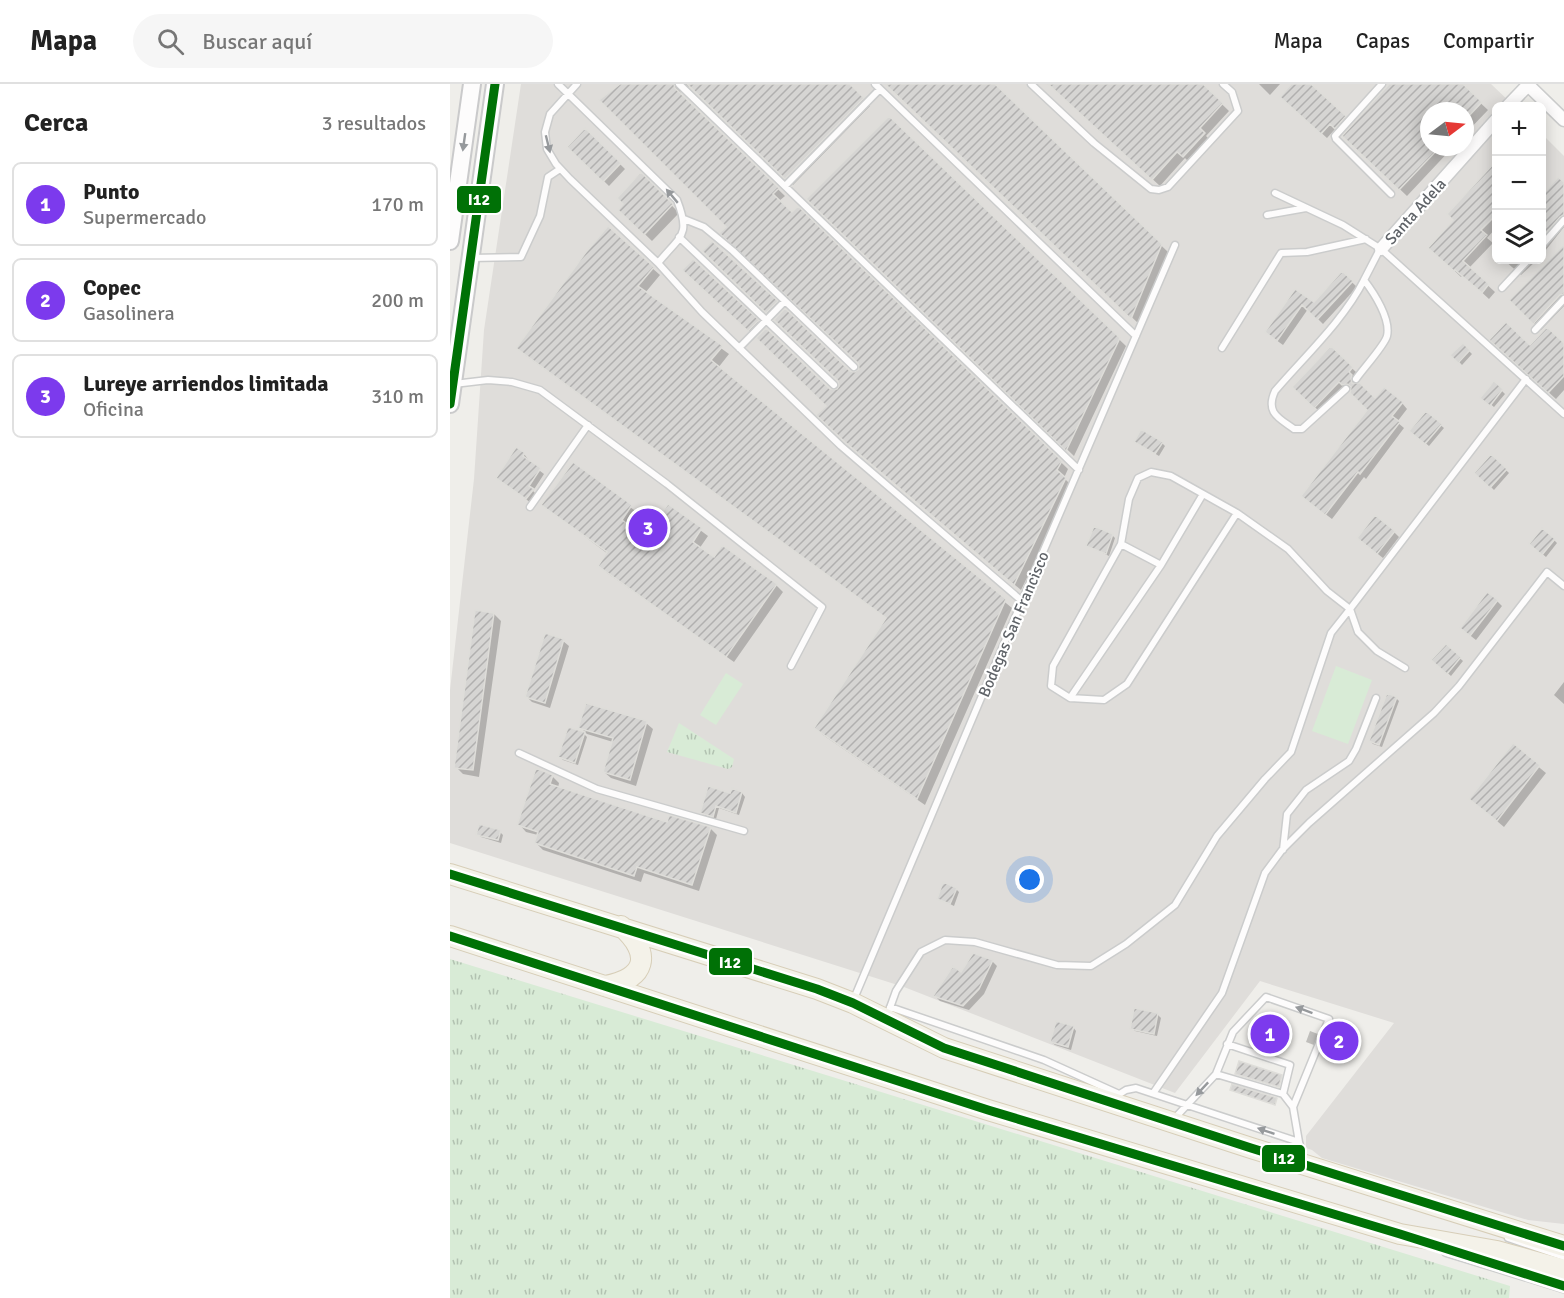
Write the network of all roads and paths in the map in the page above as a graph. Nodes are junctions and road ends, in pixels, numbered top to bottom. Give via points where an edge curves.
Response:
1 (472, 84) edge
2 (495, 84) edge
3 (558, 84) edge
4 (577, 84) edge
5 (679, 84) edge
6 (1031, 84) edge
7 (1223, 84) edge
8 (1382, 84) edge
9 (1527, 84) edge
10 (878, 86) edge
11 (567, 93) junction
12 (1511, 102) edge
13 (1564, 120) edge
14 (1492, 126) edge
15 (561, 169) junction
16 (459, 179) junction
17 (481, 182) junction
18 (784, 186) junction
19 (1275, 193) dead end
20 (1391, 194) dead end
21 (1307, 208) junction
22 (1268, 215) dead end
23 (684, 219) junction
24 (1564, 220) edge
25 (679, 237) junction
26 (1366, 239) junction
27 (1546, 240) edge
28 (450, 242) edge
29 (1175, 245) dead end
30 (1381, 249) junction
31 (470, 258) junction
32 (658, 262) junction
33 (1524, 264) edge
34 (1364, 280) junction
35 (1503, 288) dead end
36 (1564, 299) edge
37 (785, 301) junction
38 (766, 320) junction
39 (1535, 330) dead end
40 (1136, 336) junction
41 (739, 348) junction
42 (1222, 348) dead end
43 (450, 350) edge
44 (854, 367) dead end
45 (1356, 379) dead end
46 (1526, 379) junction
47 (453, 385) junction
48 (834, 385) dead end
49 (1346, 389) dead end
50 (450, 404) edge
51 (1564, 414) edge
52 (588, 425) junction
53 (1078, 470) junction
54 (1203, 494) junction
55 (530, 507) dead end
56 (1237, 513) junction
57 (1121, 544) junction
58 (1161, 565) junction
59 (1564, 586) edge
60 (1022, 600) junction
61 (1350, 609) junction
62 (791, 666) dead end
63 (1405, 668) dead end
64 (1070, 698) junction
65 (1376, 698) dead end
66 (519, 753) dead end
67 (744, 831) dead end
68 (1282, 850) junction
69 (450, 874) edge
70 (621, 926) junction
71 (450, 936) edge
72 (605, 986) junction
73 (853, 1003) junction
74 (888, 1014) junction
75 (1227, 1044) junction
76 (1216, 1074) junction
77 (1154, 1092) junction
78 (1283, 1094) junction
79 (1113, 1097) junction
80 (1188, 1104) junction
81 (1293, 1107) junction
82 (1171, 1122) junction
83 (1299, 1142) junction
84 (1305, 1165) junction
85 (1463, 1213) junction
86 (1400, 1234) junction
87 (1528, 1234) junction
88 (1564, 1237) edge
89 (1564, 1246) edge
90 (1564, 1257) edge
91 (1564, 1270) edge
92 (1564, 1286) edge

1 -> 16 main road
2 - 17 main road
3 - 11 lane
4 - 11 lane
5 - 18 lane
6 - 7 lane via 1094,143 1151,189 1159,190 1168,187 1238,111 1232,92
8 - 20 lane via 1335,136
9 - 12 street
9 - 13 street
10 - 18 lane
10 - 40 lane
11 -> 15 lane via 550,114 545,132 548,149
23 -> 11 lane via 677,200
14 - 30 street, Santa Adela
15 - 31 lane via 548,177 540,216 521,257
15 - 32 lane
16 - 17 main road via 470,185
16 - 28 main road
17 - 31 main road
18 - 53 lane
19 - 21 lane
21 - 22 lane
21 - 26 lane
23 - 25 lane
23 - 37 lane via 704,227
24 - 27 lane
25 - 32 lane
25 - 38 lane
26 - 30 lane
26 - 42 lane via 1307,252 1281,253
29 - 40 lane, Bodegas San Francisco
30 - 34 lane
30 - 46 lane
31 - 47 main road
32 - 41 lane
33 - 35 lane
34 - 45 lane via 1382,310 1387,338
34 - 49 lane via 1358,293 1270,401 1276,416 1294,429 1302,429
36 - 39 lane
37 - 38 lane
37 - 44 lane
38 - 41 lane
38 - 48 lane
40 - 53 lane, Bodegas San Francisco
41 - 60 lane via 841,446
43 - 47 main road
46 - 51 lane
46 - 61 lane
47 - 50 main road
47 - 52 lane via 488,380 540,390
52 - 55 lane
52 - 62 lane via 822,607
53 - 60 lane, Bodegas San Francisco
54 - 56 lane
54 - 57 lane via 1171,476 1150,472 1138,478 1129,499
54 - 58 lane
56 - 61 lane via 1287,549
56 - 64 lane via 1127,684 1104,700
57 - 58 lane
57 - 64 lane via 1053,666 1051,686
58 - 64 lane
59 - 68 lane via 1547,572 1434,713
60 - 73 lane, Bodegas San Francisco
61 - 63 lane via 1358,632 1377,651
61 - 74 lane via 1331,633 1291,752 1217,836 1175,905 1091,966 1057,965 975,942 945,940 921,952 896,991
65 - 68 lane via 1349,761 1306,790 1287,814
66 - 67 lane via 597,789
68 - 77 lane via 1265,873 1222,993
69 - 70 main road
70 - 72 main road via 637,944 642,964 629,979
70 - 73 main road
71 - 72 main road
72 - 86 main road via 988,1110
73 - 74 main road
74 - 79 main road via 944,1048
75 - 76 lane
75 - 78 lane via 1290,1065
81 -> 75 lane via 1329,1019 1266,997 1233,1032
76 - 78 lane
76 -> 80 lane
77 - 79 lane via 1136,1088
77 - 80 lane
78 - 81 lane
79 - 82 main road
80 - 82 lane
83 -> 80 lane
81 - 83 lane
82 - 84 main road
83 - 84 lane
84 - 85 main road
85 - 87 main road
85 - 90 lane via 1499,1234
86 - 91 main road via 1497,1251
86 - 92 street
87 - 88 main road
87 - 89 main road

